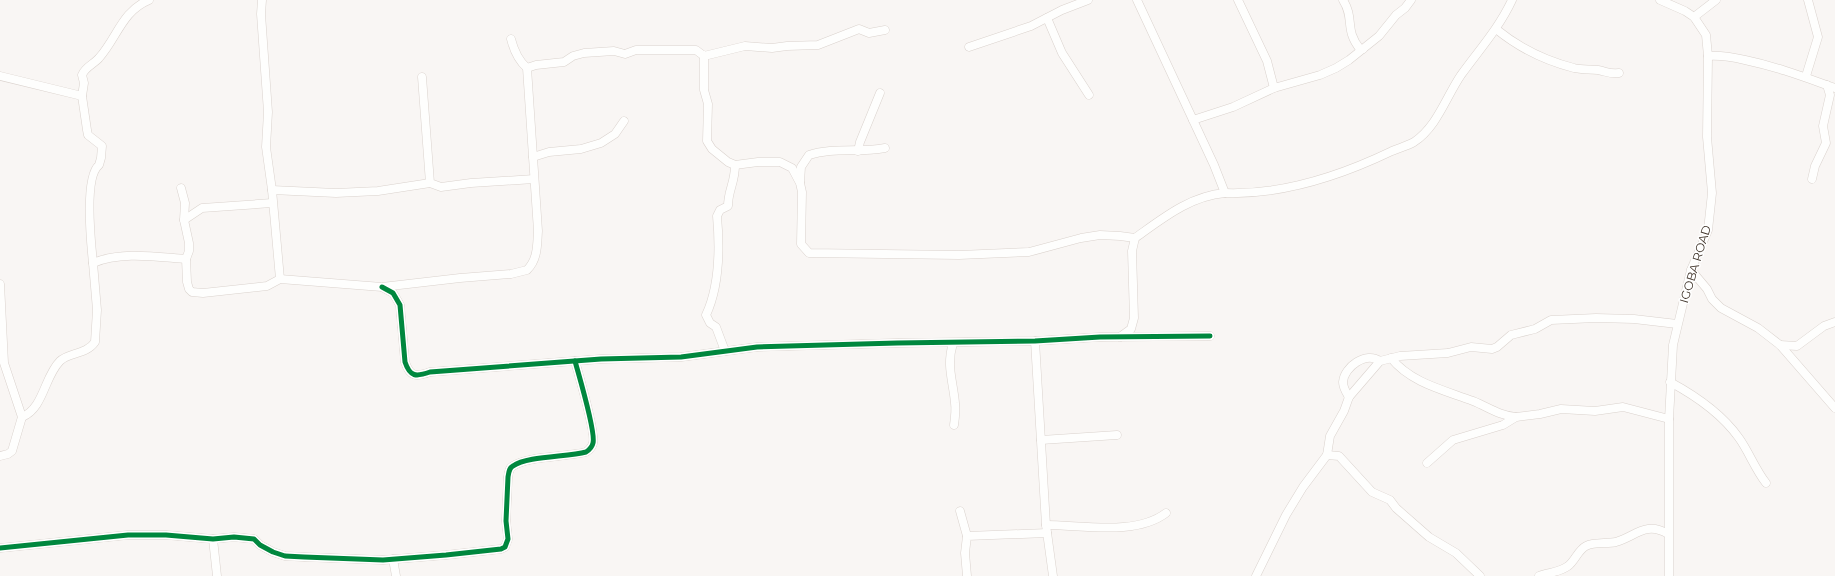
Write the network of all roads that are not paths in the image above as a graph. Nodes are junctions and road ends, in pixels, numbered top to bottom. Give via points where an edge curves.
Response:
1 (149, 0) edge
2 (262, 0) edge
3 (1088, 0) edge
4 (1137, 0) edge
5 (1238, 0) edge
6 (1343, 0) edge
7 (1410, 0) edge
8 (1512, 0) edge
9 (1660, 0) edge
10 (1716, 0) edge
11 (1808, 0) edge
12 (1694, 17) junction
13 (1047, 18) junction
14 (1496, 29) junction
15 (885, 30) dead end
16 (510, 39) dead end
17 (968, 47) dead end
18 (1363, 49) junction
19 (704, 56) junction
20 (1708, 56) junction
21 (527, 68) junction
22 (1619, 73) dead end
23 (0, 76) edge
24 (1806, 76) junction
25 (422, 77) dead end
26 (1827, 85) junction
27 (1274, 88) junction
28 (1835, 88) edge
29 (880, 93) dead end
30 (1089, 95) dead end
31 (82, 96) junction
32 (1193, 120) junction
33 (624, 121) dead end
34 (885, 148) dead end
35 (858, 151) junction
36 (533, 157) junction
37 (735, 165) junction
38 (534, 179) junction
39 (1812, 179) dead end
40 (430, 183) junction
41 (800, 183) junction
42 (181, 188) dead end
43 (272, 190) junction
44 (1225, 193) junction
45 (272, 203) junction
46 (184, 220) junction
47 (1135, 238) junction
48 (186, 259) junction
49 (93, 264) junction
50 (1691, 270) junction
51 (280, 279) junction
52 (0, 284) edge
53 (408, 284) junction
54 (382, 287) junction
55 (397, 298) junction
56 (1835, 322) edge
57 (1677, 324) junction
58 (1210, 336) dead end
59 (1120, 337) junction
60 (1035, 341) junction
61 (953, 343) junction
62 (1780, 346) junction
63 (725, 351) junction
64 (1391, 358) junction
65 (575, 361) junction
66 (1380, 361) junction
67 (3, 368) edge
68 (1670, 382) junction
69 (1349, 397) junction
70 (1835, 408) edge
71 (22, 417) junction
72 (1516, 417) junction
73 (1668, 419) junction
74 (954, 425) dead end
75 (1118, 435) dead end
76 (1042, 440) junction
77 (1329, 441) junction
78 (1327, 455) junction
79 (0, 456) edge
80 (1339, 456) junction
81 (1427, 463) dead end
82 (1766, 483) dead end
83 (960, 511) dead end
84 (1166, 513) dead end
85 (1047, 529) junction
86 (1668, 534) junction
87 (967, 536) junction
88 (213, 539) junction
89 (0, 548) edge
90 (393, 559) junction
91 (217, 576) edge
92 (396, 576) edge
93 (967, 576) edge
94 (1053, 576) edge
95 (1256, 576) edge
96 (1480, 576) edge
97 (1539, 576) edge
98 (1668, 576) edge

1 - 31 street via 126,17 99,58 84,70
2 - 43 street via 268,112 266,147
3 - 13 street
4 - 32 street
5 - 27 street via 1267,61
6 - 18 street via 1348,8 1351,36 1360,49
7 - 18 street via 1379,36
8 - 14 street
9 - 12 street, IGOBA ROAD
10 - 12 street
11 - 24 street via 1818,37
12 - 20 street, IGOBA ROAD via 1706,35
13 - 17 street
13 - 30 street via 1062,53
14 - 22 street via 1539,56 1574,69
14 - 44 street via 1462,75 1433,122 1414,142 1328,178 1262,192
15 - 19 street via 869,33 859,29 818,45 772,48 745,46
16 - 21 street via 514,51
18 - 27 street via 1336,68
19 - 21 street via 696,50 636,50 625,54 614,51 584,53 564,62
19 - 37 street via 704,90 708,104 707,140 712,149
20 - 24 street via 1721,55 1762,63
20 - 50 street, IGOBA ROAD via 1707,137 1712,194 1708,230
21 - 36 street
23 - 31 street
24 - 26 street
25 - 40 street
26 - 28 street
26 - 39 street via 1830,95 1823,126 1826,143 1814,166
27 - 32 street via 1233,107
29 - 35 street
31 - 49 street via 88,135 99,142 102,150 99,165 93,173 90,196 90,242
32 - 44 street
33 - 36 street via 615,134 601,143
34 - 35 street
35 - 41 street via 833,150 809,155 801,167
36 - 38 street
37 - 41 street via 780,162 792,168
37 - 63 street via 735,179 728,194 728,206 720,210 717,216 717,282 713,301 706,316 716,327
38 - 40 street via 441,187
38 - 53 street via 538,231 537,250 532,266 511,274
40 - 43 street via 378,191 336,193
41 - 47 street via 801,244 809,253 959,255 1029,252 1100,235
42 - 46 street via 185,203
43 - 45 street
44 - 47 street via 1210,194 1182,206
45 - 46 street via 202,208
45 - 51 street
46 - 48 street via 189,251
47 - 59 street via 1132,251 1134,318 1131,329
48 - 49 street via 137,256 107,258
48 - 51 street via 187,282 192,292 266,286
49 - 71 street via 95,342 79,354 61,360 46,382 33,411
50 - 57 street, IGOBA ROAD
50 - 62 street via 1720,308 1758,328
51 - 54 street
52 - 67 street
53 - 54 street
53 - 55 street via 400,289
54 - 55 street via 393,292
55 - 65 street via 400,305 405,362 408,370 415,375
56 - 62 street via 1824,326 1797,346
57 - 64 street via 1634,319 1552,320 1535,329 1511,335 1492,349 1471,347 1448,353
57 - 68 street, IGOBA ROAD
58 - 59 street
59 - 60 street
60 - 61 street
60 - 76 street
61 - 63 street via 787,346
61 - 74 street via 949,357 956,404
62 - 70 street
63 - 65 street via 681,357
64 - 66 street
64 - 72 street via 1413,377 1502,415
65 - 90 street via 593,429 593,444 586,452 528,461 509,470 506,521 508,540 505,546 492,551
66 - 69 street
66 - 69 street via 1369,357 1359,361 1350,370 1343,381
67 - 71 street
68 - 73 street, IGOBA ROAD
68 - 82 street via 1710,408 1739,438
69 - 77 street
71 - 79 street via 12,451
72 - 73 street via 1561,409 1594,411 1623,407
72 - 81 street via 1503,425 1453,440
73 - 86 street, IGOBA ROAD
75 - 76 street
76 - 85 street
77 - 78 street
77 - 80 street
78 - 80 street
78 - 95 street via 1286,515
80 - 96 street via 1372,492 1390,500 1429,537 1456,553
83 - 87 street
84 - 85 street via 1148,523 1093,528 1070,525
85 - 87 street
85 - 94 street
86 - 97 street via 1660,530 1647,529 1635,532 1617,542 1589,545 1580,550 1566,568
86 - 98 street, IGOBA ROAD
87 - 93 street
88 - 89 street via 128,535
88 - 90 street via 254,539 260,546 285,556
88 - 91 street
90 - 92 street

